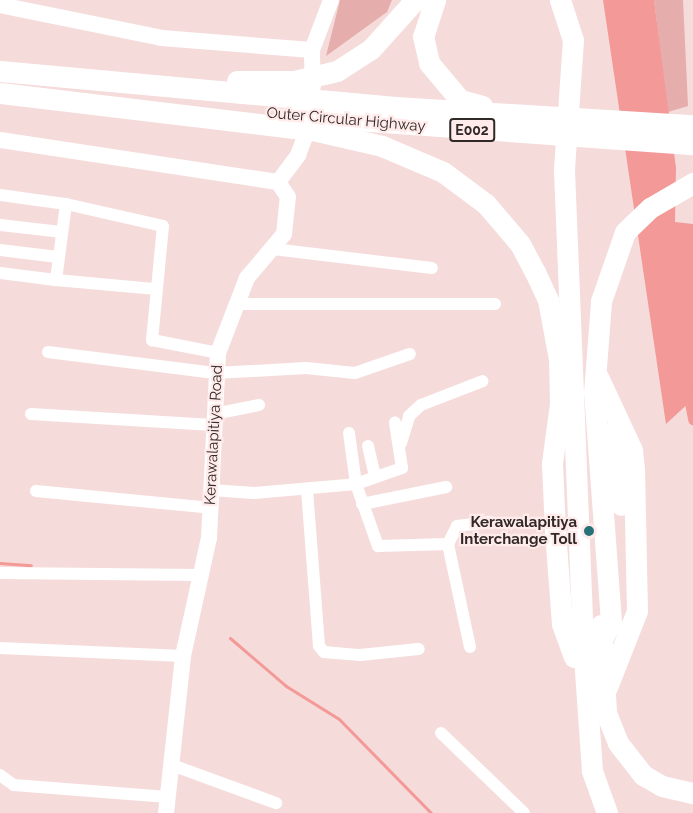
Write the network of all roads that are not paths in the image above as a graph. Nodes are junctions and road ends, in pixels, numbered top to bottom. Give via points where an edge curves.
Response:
1 (331, 0) edge
2 (415, 0) edge
3 (435, 0) edge
4 (560, 0) edge
5 (570, 0) edge
6 (0, 5) edge
7 (312, 50) junction
8 (0, 65) edge
9 (0, 71) edge
10 (0, 85) edge
11 (0, 93) edge
12 (251, 103) junction
13 (641, 123) junction
14 (693, 125) edge
15 (0, 140) edge
16 (693, 144) edge
17 (278, 182) junction
18 (693, 183) edge
19 (0, 195) edge
20 (66, 204) junction
21 (0, 225) edge
22 (61, 232) junction
23 (273, 249) junction
24 (0, 250) edge
25 (58, 257) junction
26 (432, 267) dead end
27 (0, 273) edge
28 (57, 280) junction
29 (154, 289) junction
30 (235, 304) junction
31 (495, 304) dead end
32 (48, 352) dead end
33 (218, 353) junction
34 (410, 354) dead end
35 (594, 369) junction
36 (215, 373) junction
37 (483, 381) dead end
38 (571, 391) junction
39 (259, 405) dead end
40 (31, 414) dead end
41 (603, 418) junction
42 (214, 419) junction
43 (395, 423) dead end
44 (349, 433) dead end
45 (401, 444) junction
46 (368, 446) dead end
47 (375, 477) junction
48 (356, 484) junction
49 (446, 487) dead end
50 (211, 489) junction
51 (307, 489) junction
52 (36, 491) dead end
53 (362, 504) junction
54 (211, 508) junction
55 (490, 522) dead end
56 (448, 543) junction
57 (0, 573) edge
58 (201, 575) junction
59 (470, 646) dead end
60 (0, 648) edge
61 (419, 649) dead end
62 (183, 656) junction
63 (605, 656) junction
64 (580, 681) junction
65 (582, 707) junction
66 (441, 733) dead end
67 (172, 765) junction
68 (0, 775) edge
69 (693, 793) edge
70 (276, 803) dead end
71 (167, 805) edge
72 (524, 813) edge
73 (590, 813) edge
74 (607, 813) edge
75 (615, 813) edge

1 - 7 street
2 - 12 highway via 371,49 337,71 294,81
3 - 13 highway via 423,36 429,63 443,85 460,100 483,106
4 - 38 highway via 573,40 564,170
5 - 38 highway via 581,43
6 - 7 street via 162,38
7 - 17 street via 313,111 307,136
8 - 12 highway
9 - 12 highway, Outer Circular Highway / E002
10 - 12 highway, Outer Circular Highway / E002
11 - 12 highway
12 - 13 highway, Outer Circular Highway / E002
12 - 16 highway, Outer Circular Highway / E002
12 - 38 highway via 382,146 443,172 486,204 520,244 548,300 559,359
13 - 14 highway, Outer Circular Highway / E002
15 - 17 street
17 - 23 street, Kerawalapitiya Road via 288,197 284,234
18 - 35 highway via 650,208 625,232 601,301
19 - 20 street
20 - 22 street
20 - 29 street via 163,226
21 - 22 street
22 - 25 street
23 - 26 street
23 - 30 street, Kerawalapitiya Road via 247,278
24 - 25 street
25 - 28 street
27 - 28 street
28 - 29 street
29 - 33 street via 152,340
30 - 31 street
30 - 33 street, Kerawalapitiya Road
32 - 36 street
33 - 36 street, Kerawalapitiya Road
34 - 36 street via 355,373 306,368
35 - 41 highway
35 - 63 highway
35 - 63 highway via 625,453 632,590 627,626
36 - 42 street, Kerawalapitiya Road
37 - 45 street via 421,405 409,416
38 - 63 highway via 592,458
38 - 64 highway via 569,450
38 - 64 highway via 561,469 567,600
38 - 65 highway via 545,462 550,601
38 - 74 highway via 592,771
38 - 75 highway via 601,774
39 - 42 street
40 - 42 street
41 - 63 highway via 610,453 616,604
41 - 63 highway via 617,452 625,584 619,623
42 - 50 street, Kerawalapitiya Road
43 - 45 street
44 - 48 street
45 - 47 street via 402,468
46 - 47 street
47 - 48 street
48 - 51 street
48 - 53 street
49 - 53 street
50 - 51 street
50 - 54 street, Kerawalapitiya Road
51 - 61 street via 319,646 324,652 360,655
52 - 54 street
53 - 56 street via 378,546
54 - 58 street, Kerawalapitiya Road
55 - 56 street via 457,526
56 - 59 street
57 - 58 street
58 - 62 street, Kerawalapitiya Road
60 - 62 street
62 - 67 street, Kerawalapitiya Road
63 - 69 highway via 606,713 629,760 662,786
64 - 65 highway
65 - 73 highway via 582,758
66 - 72 street
67 - 70 street
67 - 71 street, Kerawalapitiya Road
68 - 71 street via 14,785

